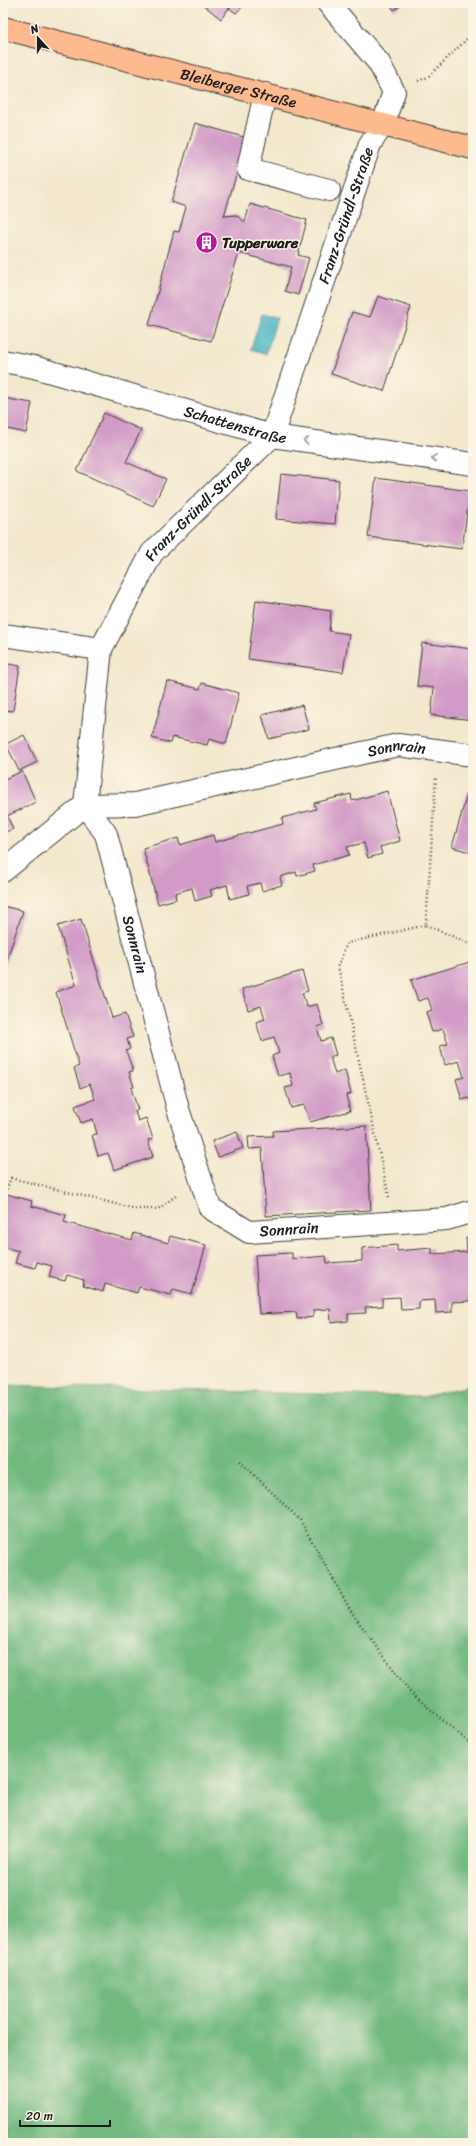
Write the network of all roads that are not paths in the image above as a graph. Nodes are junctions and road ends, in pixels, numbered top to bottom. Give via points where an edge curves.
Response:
1 (328, 3) edge
2 (3, 28) edge
3 (265, 94) junction
4 (383, 124) junction
5 (473, 148) edge
6 (328, 190) dead end
7 (3, 361) edge
8 (272, 436) junction
9 (473, 464) edge
10 (3, 635) edge
11 (101, 649) junction
12 (473, 755) edge
13 (85, 805) junction
14 (3, 871) edge
15 (473, 1211) edge

1 - 4 street, Franz-Gründl-Straße via 379,63 394,92
2 - 3 main road, Bleiberger Straße
3 - 4 main road, Bleiberger Straße
3 - 6 street via 248,169
4 - 5 main road, Bleiberger Straße
4 - 8 street, Franz-Gründl-Straße via 370,144
7 - 8 street, Schattenstraße via 34,367
9 -> 8 street, Schattenstraße
8 - 11 street, Franz-Gründl-Straße via 152,553
10 - 11 street
11 - 13 street, Franz-Gründl-Straße
12 - 13 street, Sonnrain via 398,745 135,804
13 - 14 street
13 - 15 street, Sonnrain via 106,834 178,1109 210,1208 249,1232 447,1219

